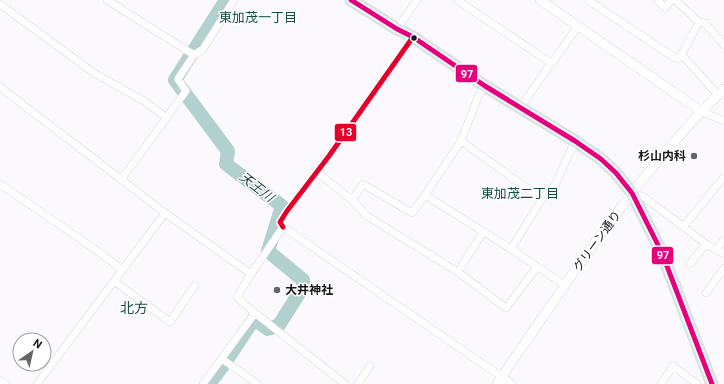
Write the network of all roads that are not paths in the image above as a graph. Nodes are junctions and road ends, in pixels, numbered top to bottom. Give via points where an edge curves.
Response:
1 (107, 0) edge
2 (234, 0) edge
3 (351, 0) edge
4 (417, 0) edge
5 (457, 0) edge
6 (588, 0) edge
7 (658, 0) edge
8 (672, 0) edge
9 (675, 0) edge
10 (546, 2) edge
11 (0, 4) edge
12 (699, 22) junction
13 (577, 27) junction
14 (398, 29) junction
15 (413, 37) junction
16 (724, 45) edge
17 (194, 55) junction
18 (682, 55) junction
19 (551, 63) junction
20 (485, 86) junction
21 (2, 91) edge
22 (721, 92) edge
23 (520, 108) junction
24 (701, 111) junction
25 (167, 118) junction
26 (724, 121) edge
27 (461, 141) junction
28 (575, 141) junction
29 (317, 172) junction
30 (724, 177) edge
31 (121, 180) junction
32 (0, 184) edge
33 (632, 192) junction
34 (425, 195) junction
35 (542, 198) junction
36 (352, 200) junction
37 (165, 213) junction
38 (283, 227) junction
39 (683, 227) junction
40 (483, 232) junction
41 (724, 240) edge
42 (706, 244) junction
43 (511, 249) junction
44 (716, 250) junction
45 (724, 254) edge
46 (690, 264) dead end
47 (537, 267) junction
48 (724, 268) edge
49 (122, 270) junction
50 (458, 272) junction
51 (251, 274) junction
52 (114, 281) junction
53 (194, 285) dead end
54 (565, 285) junction
55 (706, 293) dead end
56 (254, 313) junction
57 (222, 359) junction
58 (370, 366) dead end
59 (0, 380) edge
60 (500, 380) edge
61 (6, 384) edge
62 (37, 384) edge
63 (203, 384) edge
64 (258, 384) edge
65 (345, 384) edge
66 (358, 384) edge
67 (511, 384) edge
68 (661, 384) edge
69 (697, 384) edge
70 (712, 384) edge

1 - 17 street
2 - 17 street via 203,49
3 - 14 highway
4 - 14 street
5 - 19 street
6 - 18 street via 675,58 680,59
7 - 8 street via 665,8
9 - 12 street
10 - 13 street
11 - 25 street via 94,73 144,101
12 - 16 street via 705,23
12 - 18 street
13 - 19 street
13 - 24 street
14 - 15 highway
15 - 20 highway
15 - 29 street
17 - 25 street via 178,79 186,91
18 - 22 street
19 - 23 street
20 - 23 highway
20 - 27 street via 478,97
21 - 31 street
22 - 24 street, グリーン通り
23 - 28 highway
24 - 26 street
24 - 33 street, グリーン通り
25 - 31 street
27 - 34 street
27 - 35 street
28 - 33 highway via 601,159
28 - 35 street via 555,185
29 - 36 street
29 - 38 street via 280,222
30 - 39 street
31 - 37 street
32 - 49 street
33 - 39 street via 644,197
33 - 54 street, グリーン通り
33 - 70 highway via 662,253
34 - 36 street via 412,213 363,184
34 - 40 street
35 - 43 street
36 - 50 street via 368,216
37 - 49 street
37 - 51 street
38 - 51 street
38 - 60 street
39 - 42 street
40 - 43 street
40 - 50 street
41 - 44 street
42 - 44 street
42 - 46 street
43 - 47 street
44 - 45 street
47 - 50 street via 506,308
47 - 54 street
48 - 55 street
49 - 52 street
51 - 56 street via 237,297
52 - 53 street via 170,322
52 - 62 street
54 - 60 street, グリーン通り
56 - 57 street
56 - 65 street
57 - 63 street
57 - 64 street
58 - 66 street
59 - 61 street
60 - 67 street
68 - 69 street via 673,366

